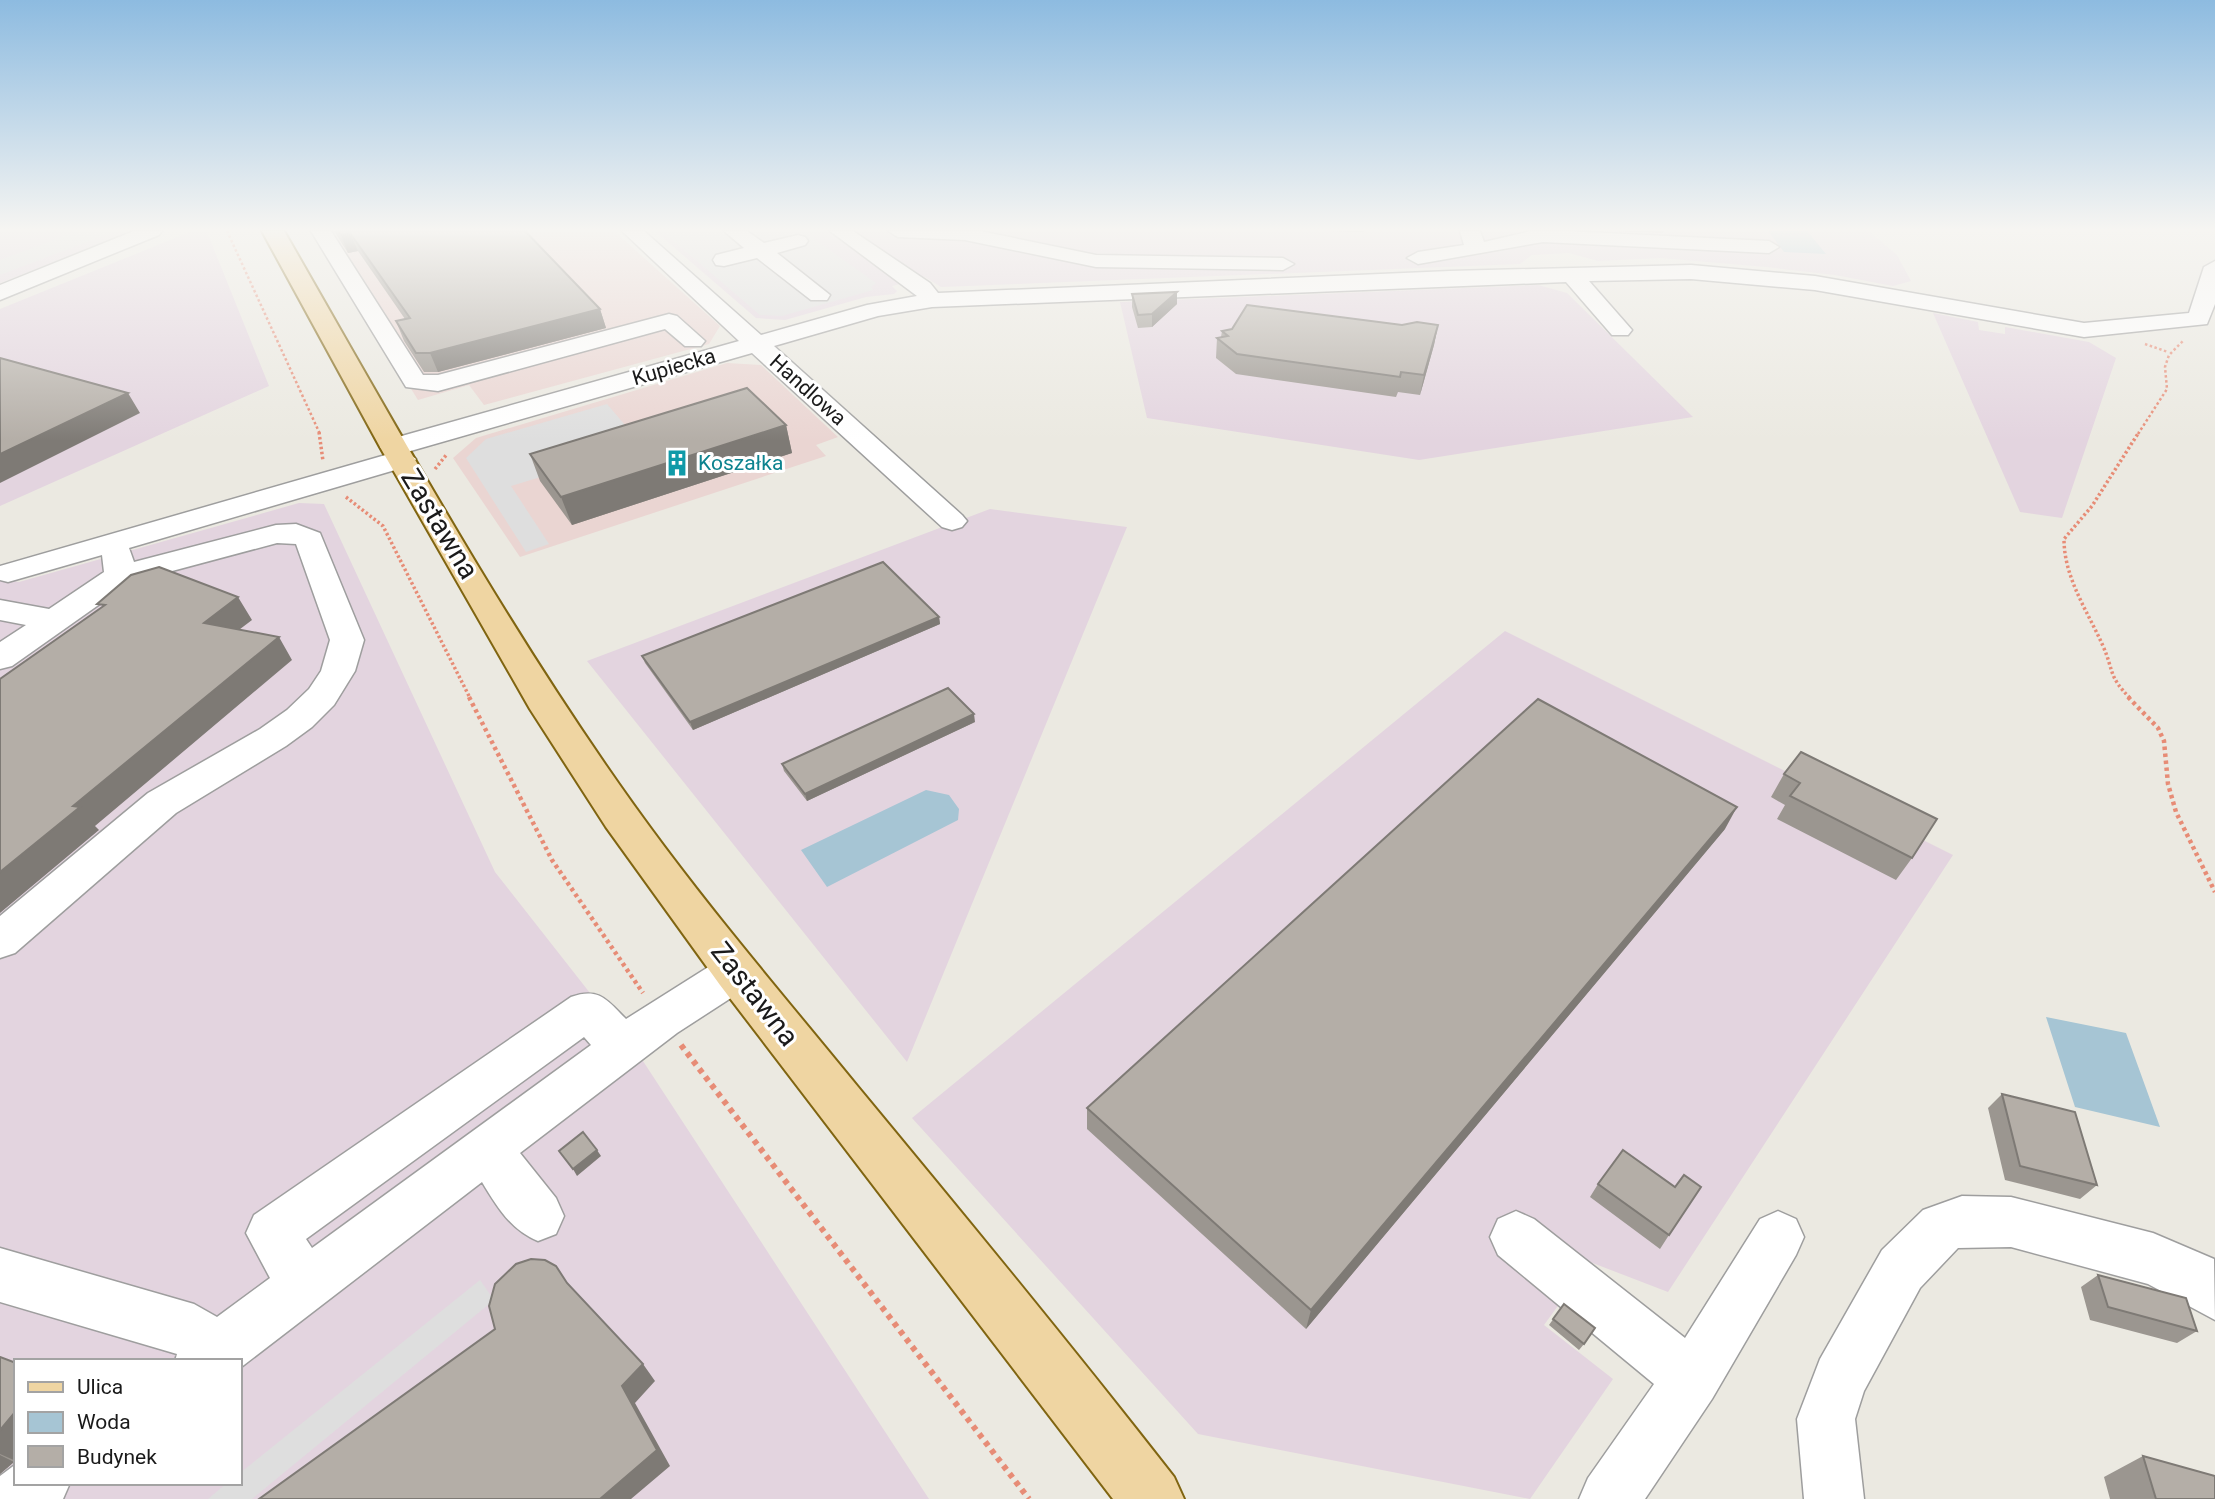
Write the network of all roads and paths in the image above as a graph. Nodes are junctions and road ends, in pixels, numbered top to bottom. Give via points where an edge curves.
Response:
1 (260, 301) edge
2 (312, 301) edge
3 (363, 301) edge
4 (709, 301) edge
5 (927, 301) edge
6 (1595, 301) edge
7 (1913, 301) edge
8 (2205, 301) edge
9 (2199, 319) junction
10 (1620, 330) dead end
11 (693, 341) dead end
12 (756, 344) junction
13 (398, 453) junction
14 (324, 471) dead end
15 (339, 491) dead end
16 (953, 521) dead end
17 (118, 559) junction
18 (8, 573) dead end
19 (0, 610) edge
20 (55, 620) junction
21 (0, 658) edge
22 (2215, 892) edge
23 (0, 941) edge
24 (736, 972) junction
25 (646, 997) dead end
26 (673, 1034) dead end
27 (623, 1047) junction
28 (489, 1147) junction
29 (538, 1216) dead end
30 (1516, 1237) dead end
31 (1778, 1237) dead end
32 (0, 1275) edge
33 (304, 1283) junction
34 (2215, 1293) edge
35 (207, 1358) edge
36 (1692, 1379) junction
37 (37, 1485) edge
38 (19, 1499) edge
39 (1029, 1499) edge
40 (1152, 1499) edge
41 (1609, 1499) edge
42 (1834, 1499) edge

1 - 14 path via 319,429
2 - 13 main road, Zastawna
3 - 11 street via 415,382 438,383 669,321
4 - 12 street, Handlowa
5 - 12 street, Kupiecka via 875,310
6 - 10 street
7 - 9 street, Kupiecka via 2084,330
8 - 9 street
9 - 22 path via 2185,340 2168,352 2163,370 2167,389 2092,506 2064,539 2064,553 2085,614 2104,647 2113,681 2151,720 2164,741 2176,812
12 - 13 street, Kupiecka
12 - 16 street, Handlowa
13 - 17 street, Zastawna
13 - 24 main road, Zastawna via 549,709 620,816
15 - 25 path via 383,526 552,860
17 - 18 street, Zastawna
17 - 20 street
17 - 23 street via 276,534 304,535 347,640 345,656 319,699 292,725 164,802
19 - 20 street
20 - 21 street
24 - 27 street
24 - 40 main road, Zastawna
26 - 39 path
27 - 28 street
27 - 33 street via 587,1010 272,1233
28 - 29 street via 513,1187
28 - 33 street
30 - 36 street
31 - 36 street
32 - 35 street via 194,1332
33 - 35 street
34 - 42 street via 2195,1278 2153,1259 2011,1222 1962,1221 1941,1228 1901,1269 1840,1379 1826,1419
36 - 41 street
37 - 38 street

